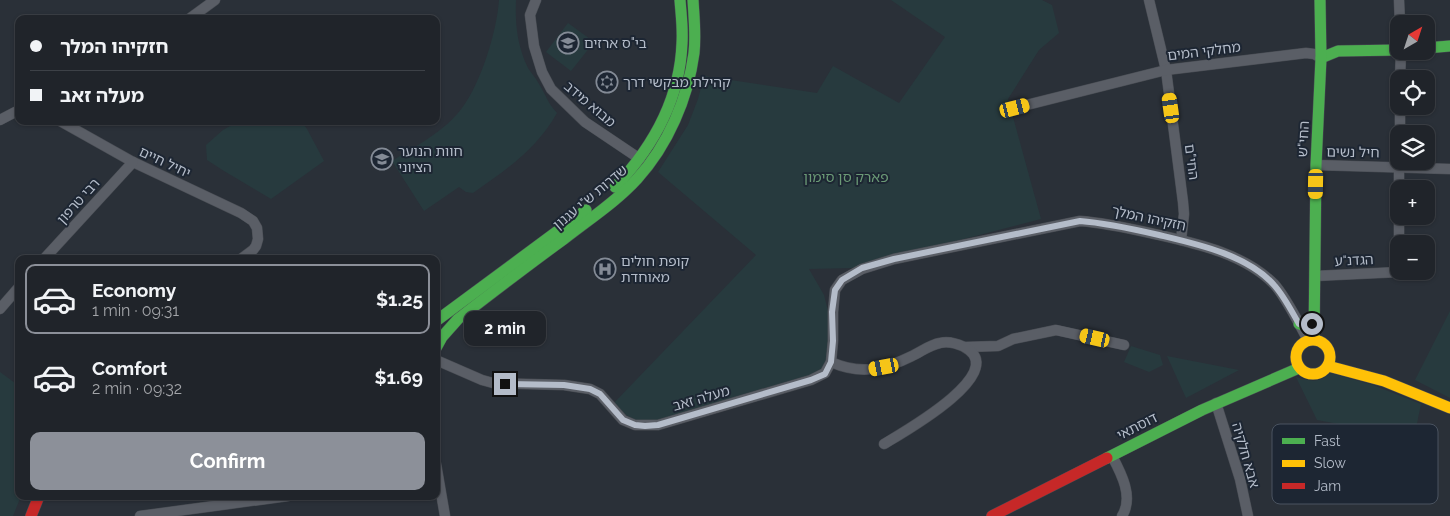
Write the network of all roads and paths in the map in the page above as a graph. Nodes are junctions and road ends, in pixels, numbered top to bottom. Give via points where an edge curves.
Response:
1 (215, 0) edge
2 (536, 0) edge
3 (680, 0) edge
4 (693, 0) edge
5 (1149, 0) edge
6 (1320, 0) edge
7 (1399, 0) edge
8 (194, 15) edge
9 (1400, 15) edge
10 (1450, 46) edge
11 (1435, 47) edge
12 (1390, 51) edge
13 (1321, 58) junction
14 (1166, 70) junction
15 (1015, 108) dead end
16 (15, 112) edge
17 (0, 120) edge
18 (67, 125) edge
19 (640, 159) junction
20 (133, 162) junction
21 (1390, 164) edge
22 (1316, 165) junction
23 (1435, 167) edge
24 (1450, 168) edge
25 (1181, 240) junction
26 (48, 255) edge
27 (246, 255) edge
28 (1390, 272) edge
29 (1315, 276) junction
30 (15, 292) edge
31 (0, 309) edge
32 (440, 318) edge
33 (1314, 322) junction
34 (1299, 324) junction
35 (1311, 339) junction
36 (440, 341) edge
37 (1124, 345) dead end
38 (965, 347) junction
39 (440, 362) edge
40 (831, 362) junction
41 (1328, 366) junction
42 (1299, 368) junction
43 (1216, 403) junction
44 (1450, 408) edge
45 (884, 444) dead end
46 (1112, 456) junction
47 (440, 491) edge
48 (37, 500) edge
49 (48, 500) edge
50 (258, 500) edge
51 (31, 516) edge
52 (42, 516) edge
53 (140, 516) edge
54 (445, 516) edge
55 (992, 516) edge
56 (1122, 516) edge
57 (1248, 516) edge

1 - 8 street
2 - 19 street, מבוא מידב via 530,15 534,46 551,89 585,122
3 - 19 street, שדרות ש"י עגנון via 682,46 675,91 664,118
4 - 36 street, שדרות ש"י עגנון via 695,25 691,72 668,134 649,164 602,210 458,319
5 - 14 street, החי"ם
6 - 13 street, החי"ש
7 - 9 street
10 - 11 street
12 - 13 street, מחלקי המים via 1338,51
13 - 14 street, מחלקי המים via 1306,53
13 - 22 street, החי"ש
14 - 15 street, מחלקי המים
14 - 25 street, החי"ם via 1183,202
16 - 17 street
18 - 20 street, יחיל חיים
19 - 32 street, שדרות ש"י עגנון via 596,202
20 - 26 street, רבי טרפון
20 - 27 street, יחיל חיים via 253,221 257,228 256,246
21 - 22 street, חיל נשים
22 - 29 street, החי"ש
23 - 24 street, חיל נשים
25 - 34 street, חזקיהו המלך via 1223,253 1256,270 1274,285
25 - 40 street, חזקיהו המלך via 1080,221 862,268 842,280 835,290
28 - 29 street, הגדנ"ע
29 - 33 street, החי"ש
30 - 31 street
33 - 34 street via 1307,327
33 - 35 street, החי"ש
34 - 35 street, חזקיהו המלך
35 - 41 street via 1324,343 1328,348
35 - 42 street via 1302,342 1296,351
37 - 38 street via 1056,330 1013,339 998,346
38 - 40 street via 940,343 911,357 873,369 859,370
38 - 45 street via 976,360 975,372 969,382 937,410
39 - 40 street, מעלה זאב via 493,383 590,389 600,394 623,420 645,426 658,425 811,380 825,374
41 - 42 street via 1318,374
41 - 44 street via 1384,381
42 - 43 street, דוסתאי
43 - 46 street, דוסתאי
43 - 57 street, אבא חלקיה
46 - 55 street, דוסתאי
46 - 56 street via 1126,490
47 - 54 street
48 - 51 street
49 - 52 street
50 - 53 street

